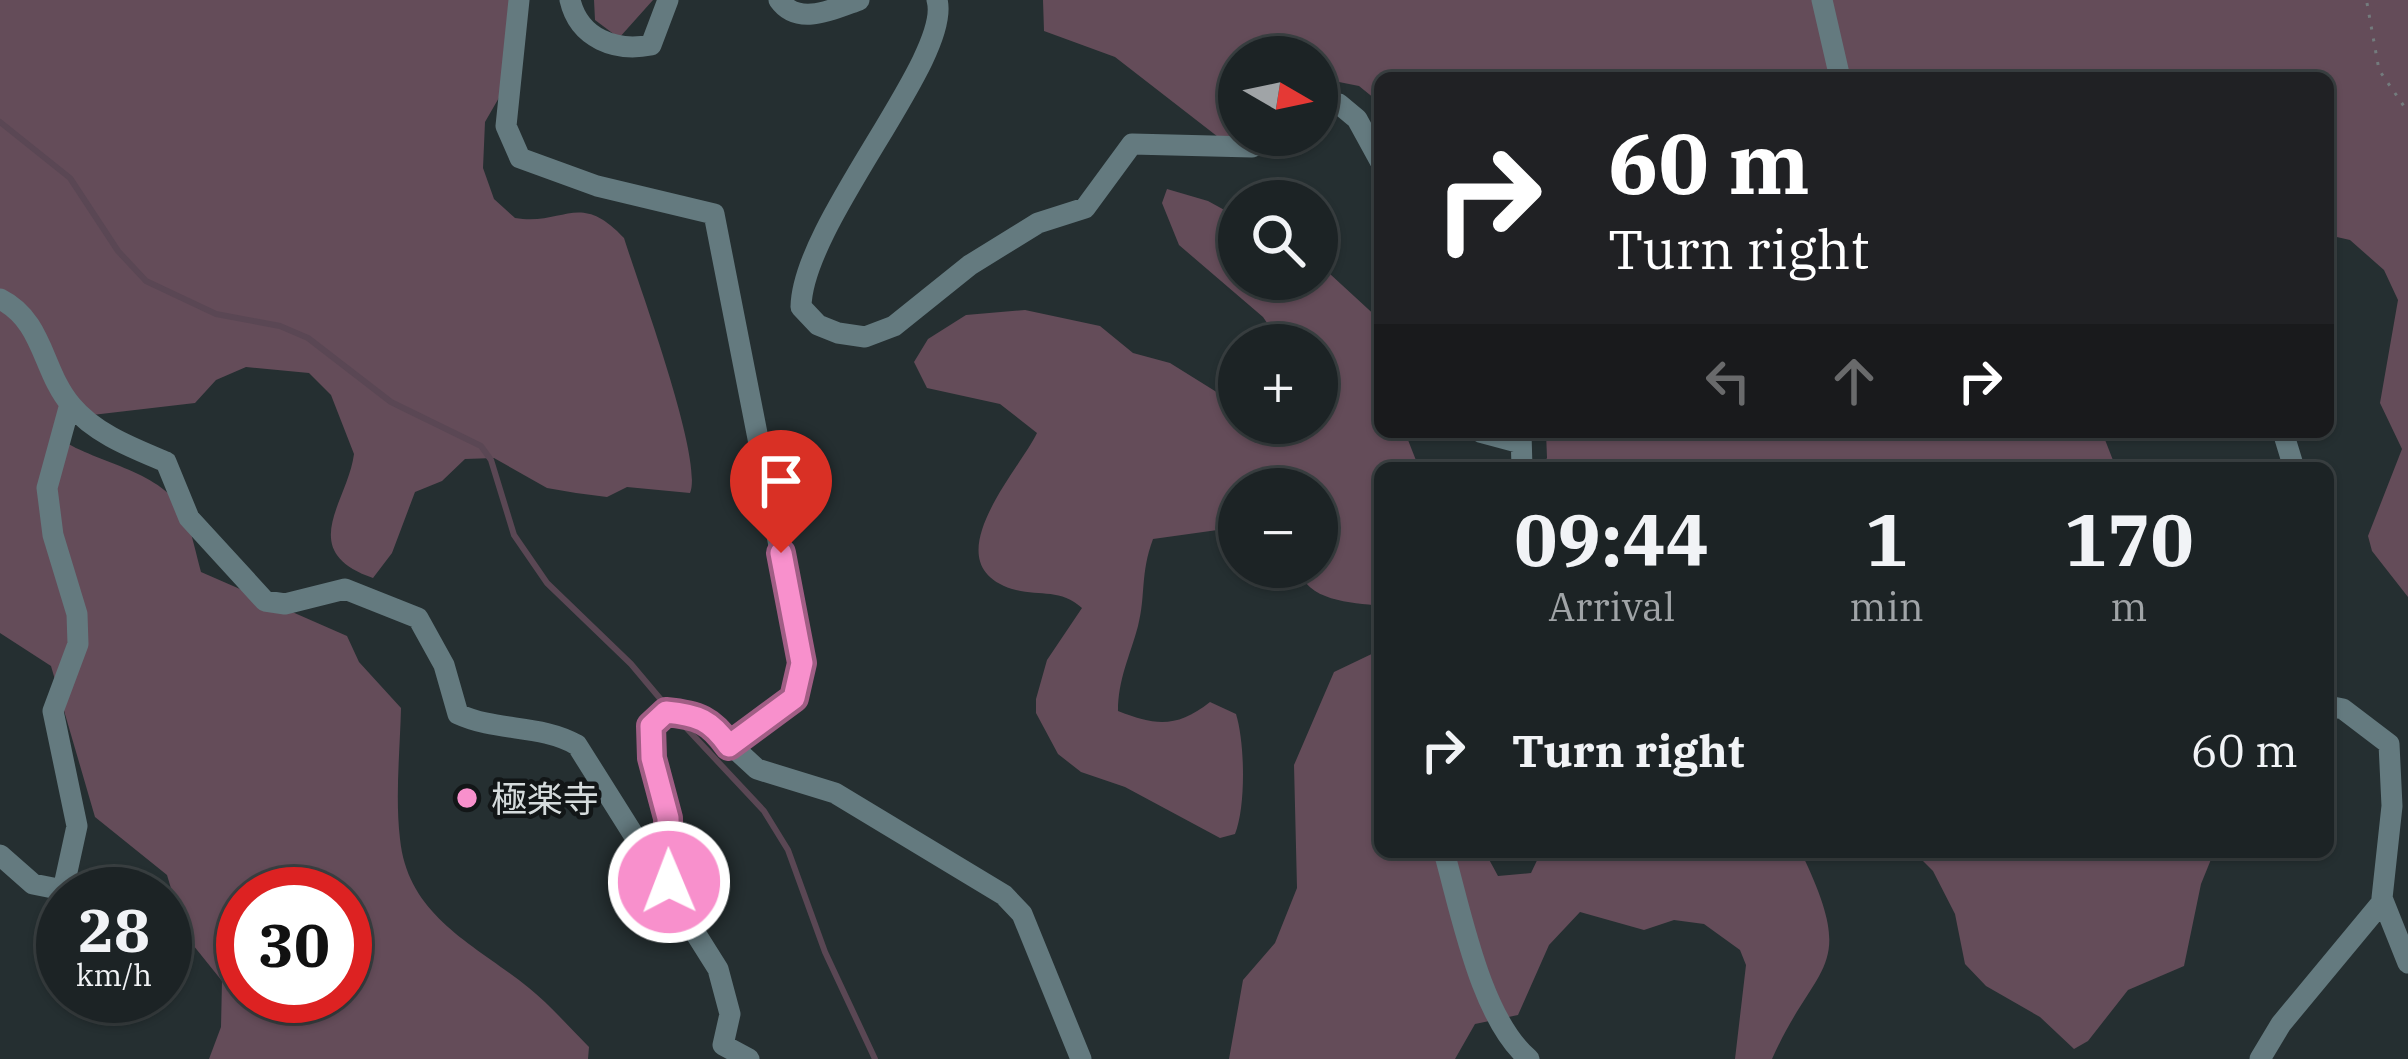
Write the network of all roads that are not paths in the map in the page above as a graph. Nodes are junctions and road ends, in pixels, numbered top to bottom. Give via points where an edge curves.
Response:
1 (519, 0) edge
2 (570, 0) edge
3 (668, 0) edge
4 (779, 0) edge
5 (859, 0) edge
6 (937, 0) edge
7 (1822, 0) edge
8 (1839, 72) edge
9 (1338, 104) edge
10 (1218, 146) edge
11 (1374, 149) edge
12 (0, 299) edge
13 (70, 404) junction
14 (2334, 707) edge
15 (729, 746) junction
16 (0, 855) edge
17 (1446, 858) edge
18 (669, 882) junction
19 (2383, 901) junction
20 (2408, 964) edge
21 (749, 1059) edge
22 (1081, 1059) edge
23 (1529, 1059) edge
24 (2260, 1059) edge

1 - 15 street via 506,126 520,158 597,187 713,214 802,663 794,698
2 - 3 street via 592,36 623,51 651,45
4 - 5 street via 812,16
6 - 10 street via 931,41 810,262 801,307 818,325 865,337 894,326 970,265 1038,223 1085,208 1132,144
7 - 8 street
9 - 11 street
12 - 13 street via 34,328
13 - 16 street via 47,488 77,614 78,644 53,711 77,826 63,890 33,884
13 - 18 street via 113,439 166,463 189,518 265,601 344,589 375,597 418,618 458,714 554,732 578,745
14 - 19 street via 2389,744
15 - 18 street via 697,715 666,712 651,726 668,818
15 - 22 street via 782,780 835,793 1004,896 1022,914
17 - 23 street via 1472,951 1511,1044
18 - 21 street via 718,969 730,1014 723,1045
19 - 20 street
19 - 24 street

